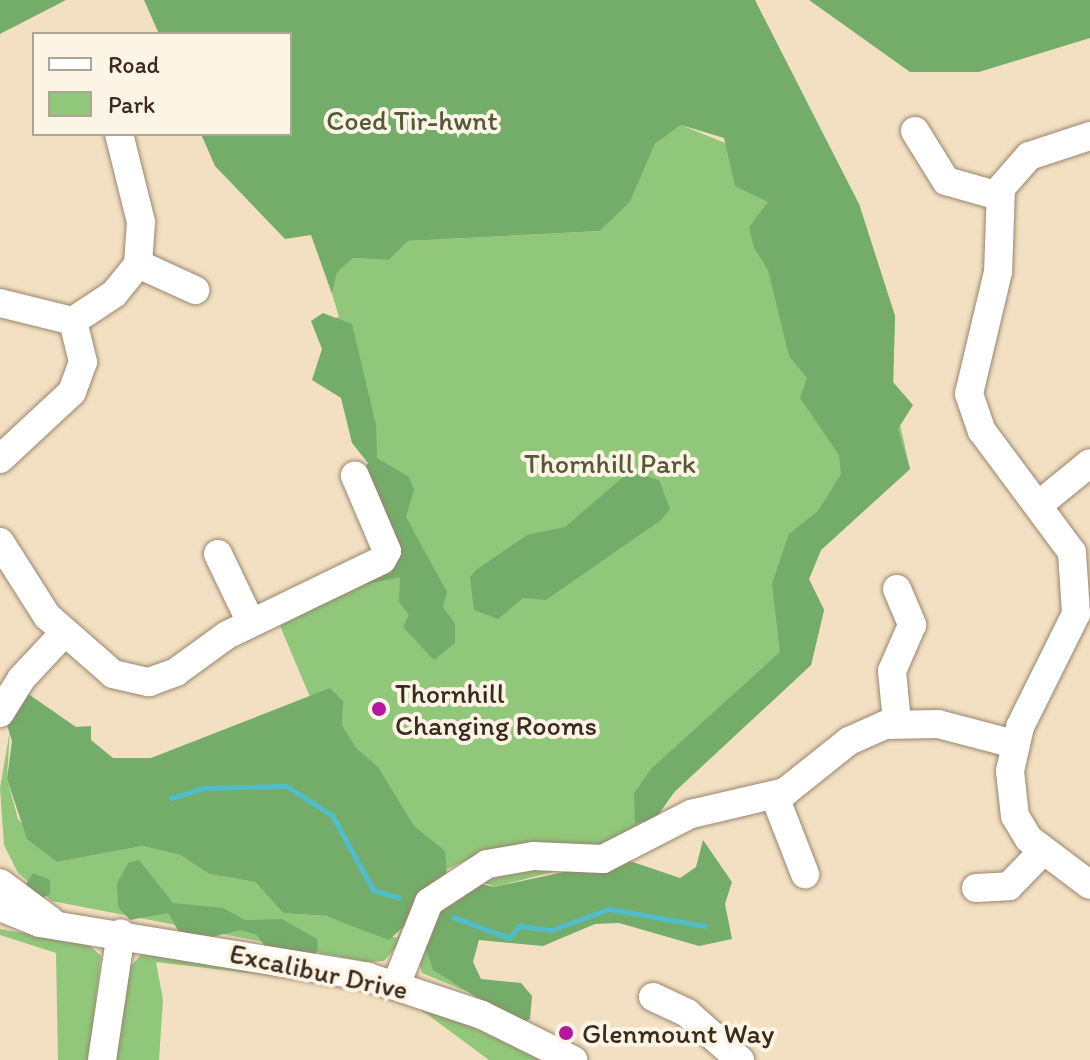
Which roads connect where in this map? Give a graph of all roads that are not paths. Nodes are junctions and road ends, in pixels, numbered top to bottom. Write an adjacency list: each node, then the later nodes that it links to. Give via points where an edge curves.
1 (915, 131): 4 (street, via 946,181)
2 (120, 136): 5 (street, via 141,222)
3 (1090, 136): 4 (street, via 1029,156)
4 (999, 196): 12 (street, via 1000,256 969,394 982,431)
5 (138, 264): 6 (street); 8 (street, via 114,294)
6 (195, 290)
7 (0, 303): 8 (street)
8 (73, 321): 9 (street, via 83,362 72,392)
9 (0, 459)
10 (1090, 463): 12 (street)
11 (355, 476): 16 (street, via 366,487 386,556)
12 (1041, 503): 17 (street, via 1072,552)
13 (0, 542): 18 (street, via 24,587)
14 (218, 554): 16 (street)
15 (897, 589): 20 (street, via 912,625 892,671)
16 (251, 623): 18 (street, via 149,682 113,674)
17 (1081, 628): 21 (street)
18 (65, 632): 19 (street)
19 (0, 713)
20 (897, 722): 21 (street, via 938,724); 22 (street, via 849,741)
21 (1014, 744): 23 (street, via 1012,804)
22 (775, 797): 24 (street); 31 (street, via 691,814 603,859 518,857 469,872 429,902)
23 (1041, 853): 26 (street); 27 (street, via 1009,886)
24 (805, 874)
25 (0, 883): 29 (street, Excalibur Drive)
26 (1090, 885)
27 (976, 888)
28 (0, 907): 29 (street, Excalibur Drive)
29 (52, 921): 30 (street, Excalibur Drive)
30 (121, 933): 31 (street, Excalibur Drive); 33 (street)
31 (396, 985): 34 (street, Excalibur Drive, via 482,1015)
32 (653, 997): 35 (street, via 687,1013)
33 (102, 1060)
34 (573, 1060)
35 (740, 1060)

